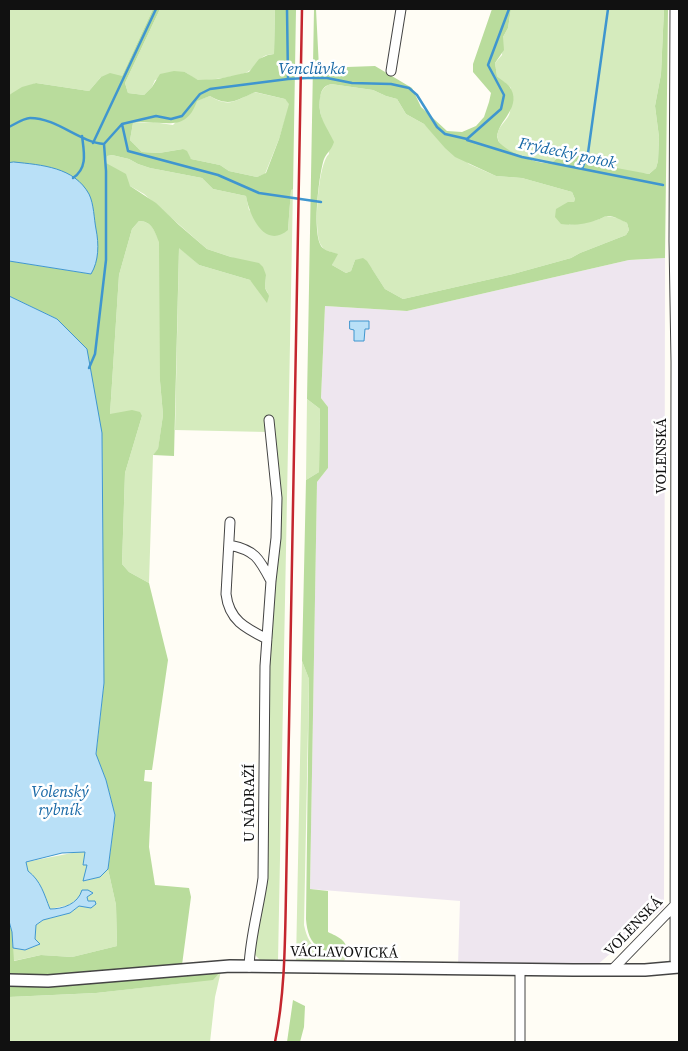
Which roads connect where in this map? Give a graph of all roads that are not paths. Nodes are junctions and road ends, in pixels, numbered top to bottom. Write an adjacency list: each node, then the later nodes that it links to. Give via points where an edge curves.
1 (401, 9): 3 (street)
2 (675, 9): 4 (street, VOLENSKÁ)
3 (391, 71)
4 (677, 242): 10 (street, VOLENSKÁ)
5 (269, 420): 8 (street, U NÁDRAŽÍ, via 277,498)
6 (230, 522): 7 (street)
7 (229, 545): 8 (street, via 249,550); 9 (street, via 228,606 233,616 248,629)
8 (271, 581): 9 (street, U NÁDRAŽÍ)
9 (267, 639): 11 (street, U NÁDRAŽÍ, via 263,878)
10 (676, 904): 12 (street, VOLENSKÁ, via 675,960); 14 (street, VOLENSKÁ)
11 (249, 967): 13 (street, VÁCLAVOVICKÁ); 15 (street, VÁCLAVOVICKÁ, via 48,981)
12 (679, 967): 14 (street, VÁCLAVOVICKÁ)
13 (520, 969): 14 (street, VÁCLAVOVICKÁ); 16 (street)
14 (612, 970)
15 (9, 980)
16 (520, 1042)

